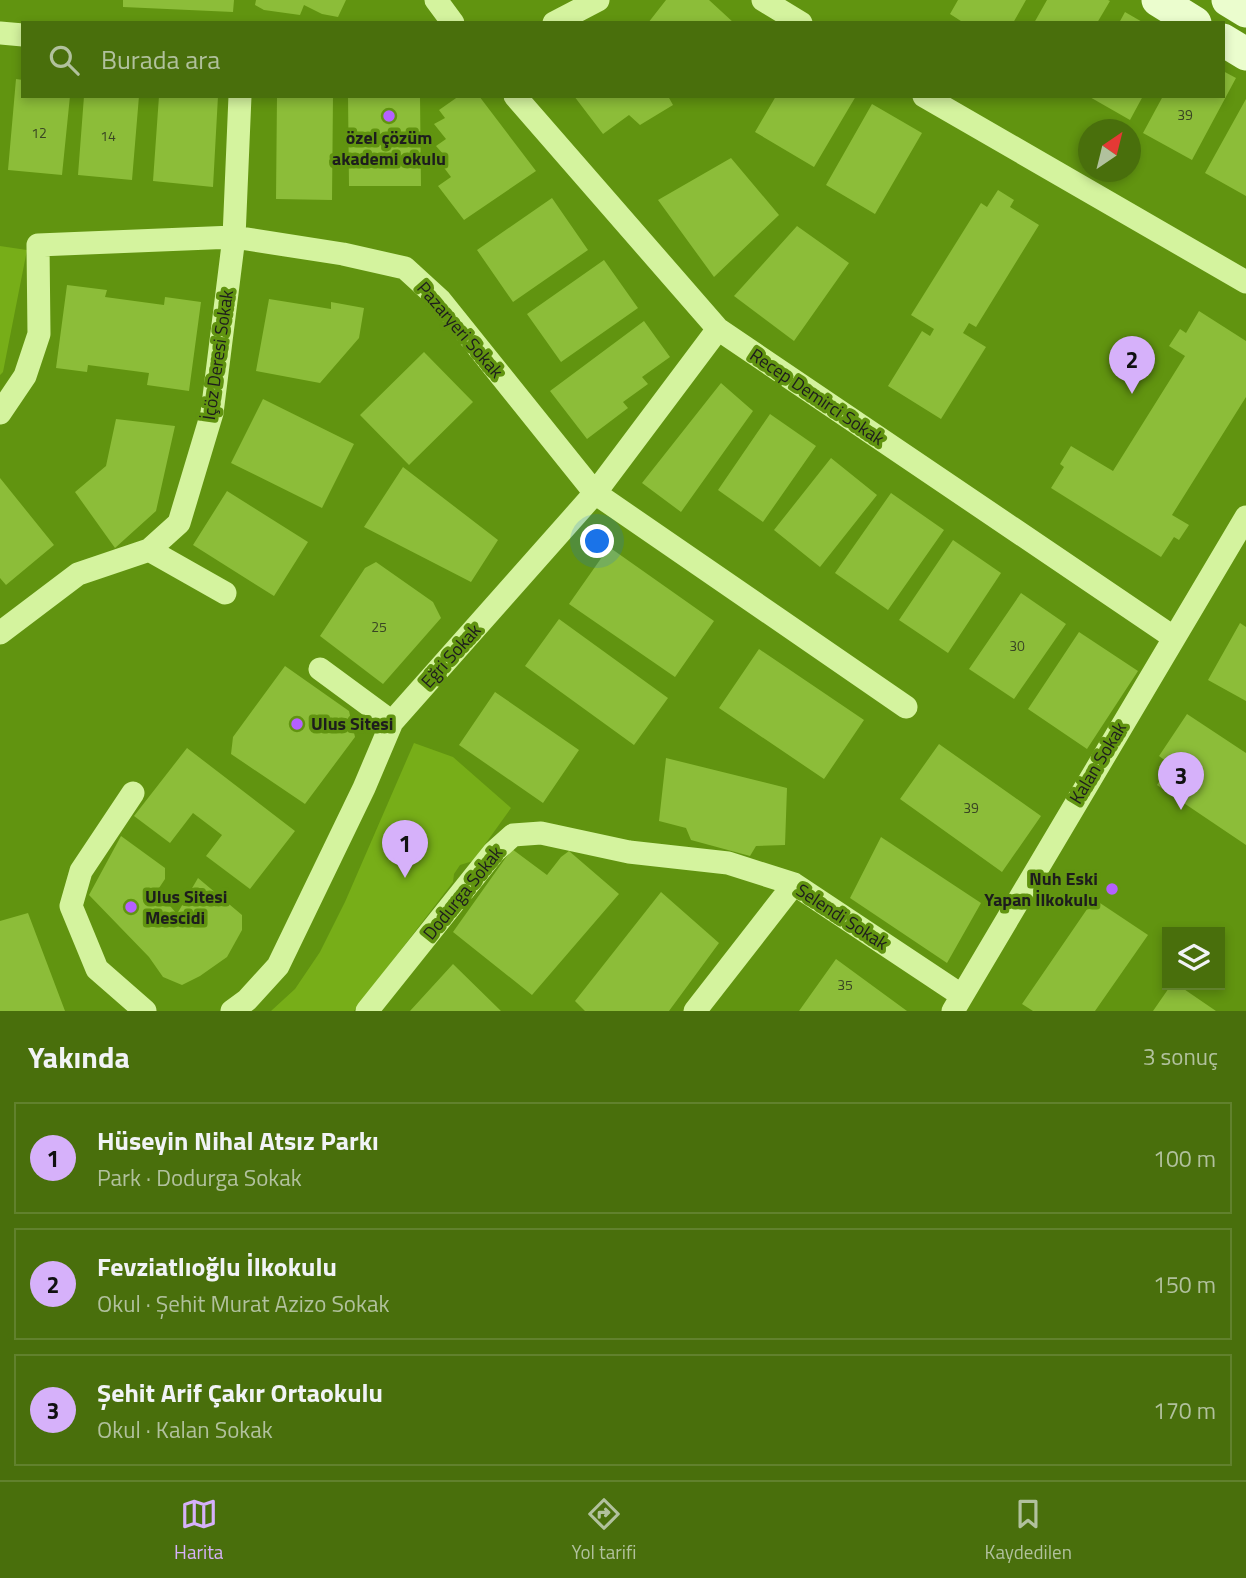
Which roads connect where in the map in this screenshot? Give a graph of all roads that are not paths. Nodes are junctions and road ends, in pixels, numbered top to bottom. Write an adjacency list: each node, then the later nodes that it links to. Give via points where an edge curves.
1 (436, 0): 7 (street)
2 (598, 0): 8 (street)
3 (763, 0): 9 (street)
4 (1158, 0): 10 (main road)
5 (1228, 0): 6 (main road)
6 (1246, 11)
7 (452, 21)
8 (558, 21)
9 (798, 21)
10 (1192, 21)
11 (0, 33): 12 (street)
12 (21, 35)
13 (1225, 41): 14 (main road)
14 (1246, 54)
15 (240, 98): 18 (street, İçöz Deresi Sokak)
16 (517, 98): 20 (street, Recep Demirci Sokak)
17 (927, 98): 19 (street)
18 (234, 237): 21 (street, Pazaryeri Sokak, via 38,245 39,334 26,376); 22 (street, Pazaryeri Sokak, via 405,268 440,300); 24 (street, İçöz Deresi Sokak, via 212,414 179,523)
19 (1246, 282)
20 (718, 329): 22 (street, Eğri Sokak); 27 (street, Recep Demirci Sokak)
21 (0, 413)
22 (595, 493): 29 (street, Pazaryeri Sokak); 30 (street, Eğri Sokak)
23 (1246, 517): 27 (street, Kalan Sokak)
24 (149, 550): 25 (street); 26 (street, İçöz Deresi Sokak, via 78,574)
25 (225, 593)
26 (0, 633)
27 (1173, 637): 34 (street, Kalan Sokak)
28 (320, 669): 30 (street)
29 (906, 707)
30 (393, 722): 36 (street, Eğri Sokak, via 278,965)
31 (133, 793): 35 (street, via 81,871 71,905 97,969)
32 (629, 852): 33 (street, Selendi Sokak, via 728,863); 37 (street, Dodurga Sokak, via 541,834 513,835 494,852)
33 (794, 884): 34 (street, Selendi Sokak); 38 (street)
34 (957, 1003)
35 (145, 1011)
36 (232, 1011)
37 (367, 1011)
38 (695, 1011)

